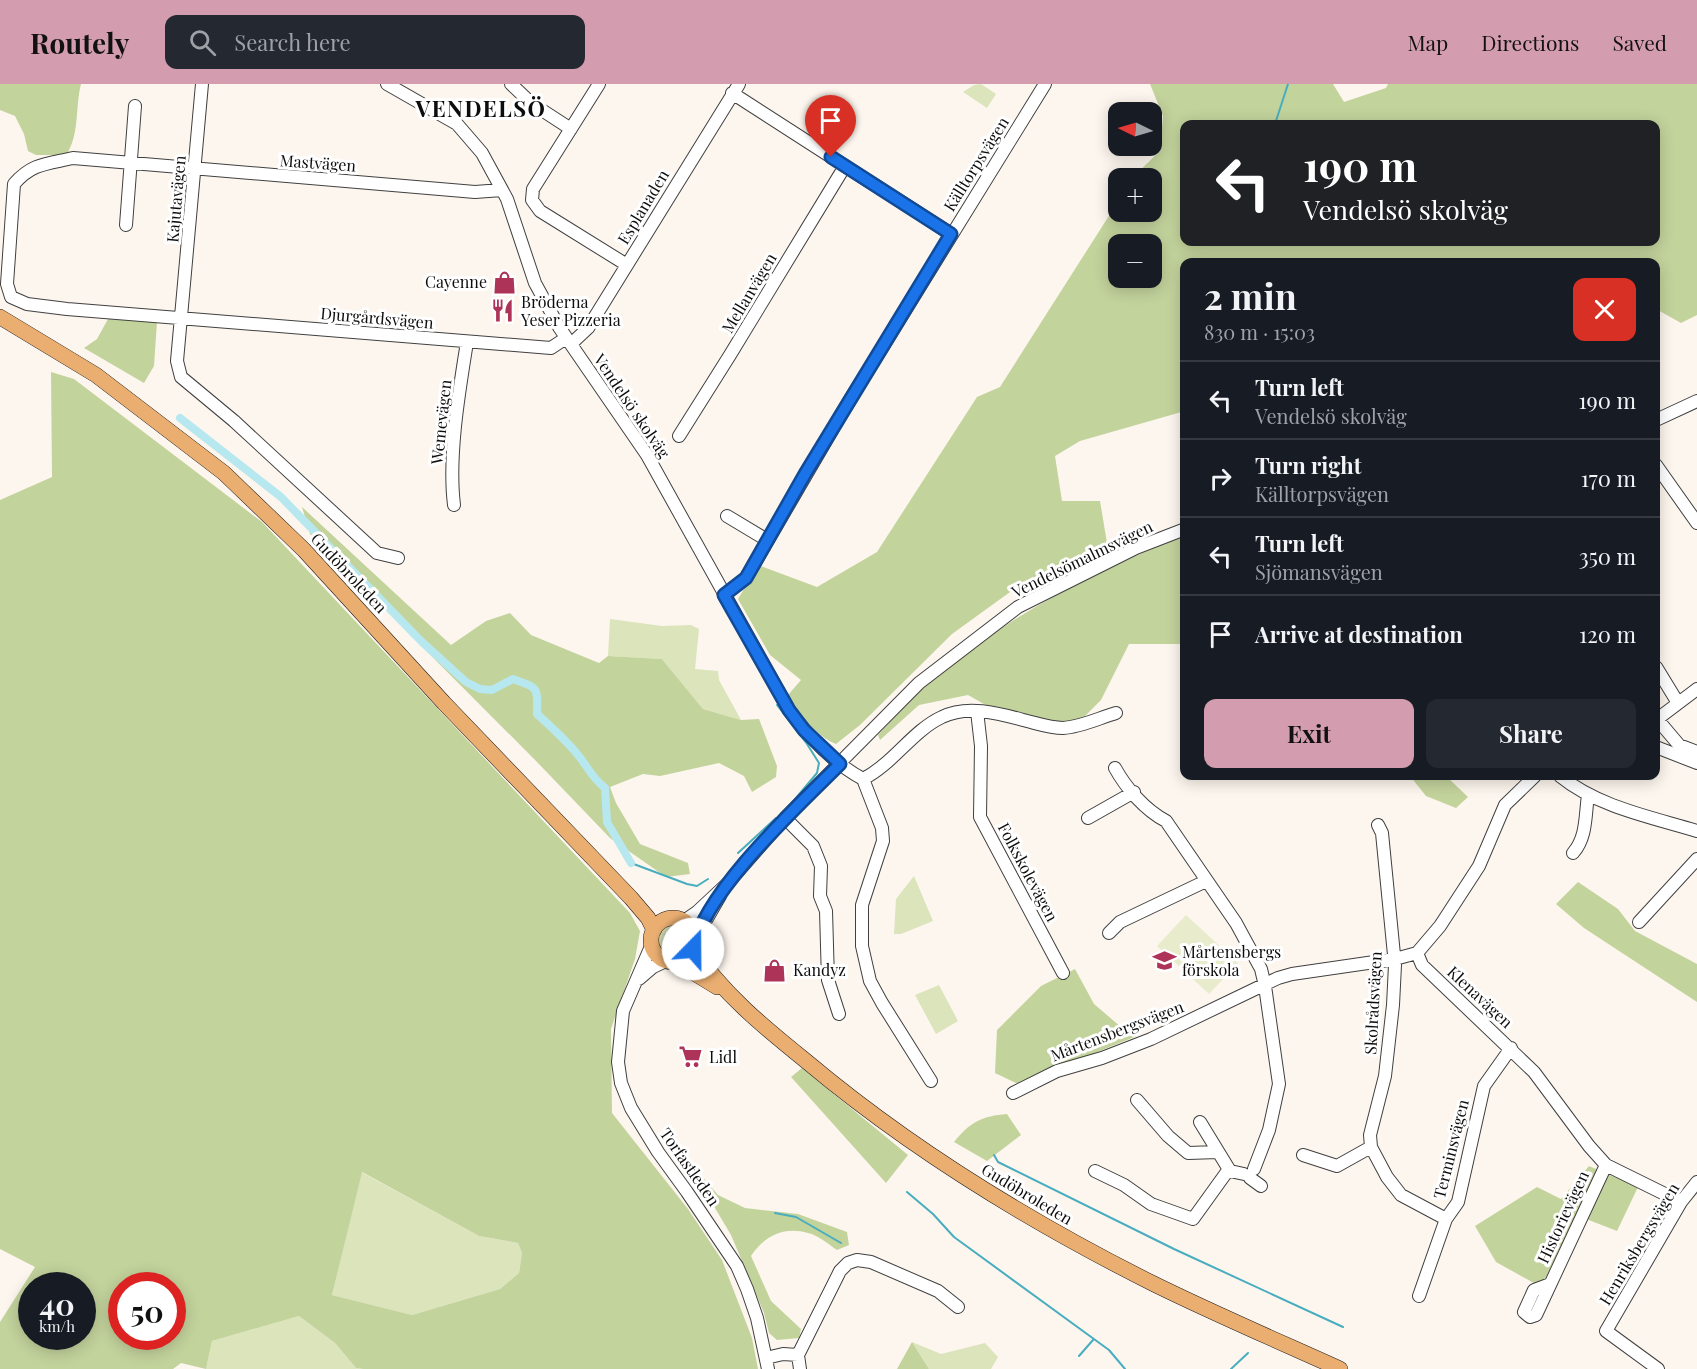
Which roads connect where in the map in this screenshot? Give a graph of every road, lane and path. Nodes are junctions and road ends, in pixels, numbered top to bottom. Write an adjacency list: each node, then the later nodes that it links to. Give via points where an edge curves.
1 (202, 84): 11 (street, Kajutavägen)
2 (387, 84): 12 (street, Vendelsö skolväg, via 458,124 482,153)
3 (510, 84): 8 (street)
4 (599, 84): 8 (street)
5 (1045, 84): 14 (street, Källtorpsvägen)
6 (736, 88): 10 (street); 15 (street, Esplanaden)
7 (135, 106): 9 (street)
8 (571, 129): 15 (street, via 533,189 532,200 540,211)
9 (131, 164): 11 (street, Mastvägen); 13 (street); 16 (street, Mastvägen, via 73,158 38,165 25,171 14,184 7,284 11,297)
10 (845, 166): 14 (street); 23 (street, Mellanvägen)
11 (195, 170): 12 (street, Mastvägen, via 475,192); 18 (street, Kajutavägen)
12 (502, 190): 19 (street, Vendelsö skolväg, via 534,283)
13 (126, 225)
14 (951, 234): 29 (street, Källtorpsvägen)
15 (627, 265): 19 (street, Esplanaden, via 588,328)
16 (27, 304): 18 (street, Djurgårdsvägen)
17 (0, 317): 59 (main road, Gudöbroleden, via 96,375 224,474 304,550)
18 (182, 317): 20 (street, Djurgårdsvägen); 30 (street, via 177,362 181,377 377,553)
19 (568, 341): 20 (street, Djurgårdsvägen, via 551,348); 31 (street, Vendelsö skolväg, via 647,455)
20 (467, 342): 25 (street, Wemevägen, via 455,445)
21 (1697, 401): 22 (street)
22 (1660, 418)
23 (679, 436)
24 (1660, 471): 27 (street)
25 (454, 505)
26 (727, 516): 29 (street)
27 (1697, 523)
28 (1180, 531): 42 (street, Vendelsömalmsvägen, via 1136,548 1018,607 919,683)
29 (767, 540): 31 (street, Källtorpsvägen, via 746,578)
30 (398, 558)
31 (724, 595): 42 (street, Vendelsö skolväg, via 789,710)
32 (1660, 674): 34 (street)
33 (1697, 689): 34 (street)
34 (1678, 703): 37 (street)
35 (977, 711): 36 (street, via 1064,728); 44 (street, via 942,717 877,772); 68 (street, Folkskolevägen, via 981,746 980,817)
36 (1116, 713)
37 (1660, 718)
38 (1660, 723): 40 (street, via 1679,745)
39 (1660, 749): 41 (street)
40 (1697, 752)
41 (1697, 763)
42 (840, 764): 44 (street, Vendelsö skolväg); 49 (street, Vendelsömalmsvägen)
43 (1115, 768): 47 (street, via 1125,786)
44 (863, 779): 53 (street)
45 (1531, 780): 65 (street, via 1505,805 1479,866 1440,926)
46 (1566, 780): 48 (street)
47 (1134, 792): 50 (street); 57 (street, via 1166,820)
48 (1588, 795): 54 (street); 55 (street, via 1581,844)
49 (786, 818): 58 (street, Vendelsömalmsvägen); 72 (street, via 813,846 821,866 820,896 831,913 828,980)
50 (1088, 818)
51 (894, 823): 53 (street)
52 (1378, 825): 66 (street, Skolrådsvägen)
53 (882, 828): 74 (street, via 883,841 862,905 862,946 870,981)
54 (1697, 831)
55 (1573, 853)
56 (1697, 859): 61 (street)
57 (1206, 881): 62 (street, via 1120,922); 70 (street, via 1236,923 1261,969)
58 (728, 883): 60 (street, Vendelsömalmsvägen, via 697,912); 64 (street, Vendelsömalmsvägen)
59 (631, 898): 60 (main road, Gudöbroleden); 63 (main road, Gudöbroleden, via 648,918)
60 (677, 920): 63 (main road, via 657,924); 64 (main road, via 693,931)
61 (1639, 922)
62 (1109, 933)
63 (653, 937): 67 (main road, via 654,951); 69 (street, Torfastleden)
64 (694, 944): 67 (main road, via 684,960); 71 (main road, Gudöbroleden, via 704,965)
65 (1417, 953): 66 (street, Mårtensbergsvägen); 73 (street, Klenavägen, via 1422,965)
66 (1395, 959): 70 (street, Mårtensbergsvägen, via 1292,974); 78 (street, Skolrådsvägen, via 1385,1076 1370,1135)
67 (671, 961): 69 (street, Torfastleden, via 653,967); 71 (main road, Gudöbroleden)
68 (1063, 973)
69 (638, 980): 93 (street, Torfastleden, via 623,1011 618,1062 621,1083 631,1108 658,1152 737,1266)
70 (1265, 986): 75 (street, Mårtensbergsvägen, via 1151,1039 1057,1071); 84 (street, via 1279,1084 1269,1130)
71 (730, 995): 95 (main road, Gudöbroleden, via 826,1079 880,1120 1052,1231 1145,1280)
72 (839, 1014)
73 (1511, 1048): 81 (street, Klenavägen); 88 (street, Terminsvägen, via 1484,1086 1458,1202)
74 (931, 1081)
75 (1013, 1093)
76 (1137, 1100): 79 (street, via 1188,1153)
77 (1200, 1122): 79 (street)
78 (1371, 1147): 80 (street, via 1337,1166); 88 (street, via 1401,1195)
79 (1218, 1152): 82 (street)
80 (1303, 1155)
81 (1606, 1165): 87 (street, Klenavägen); 89 (street, Historievägen)
82 (1229, 1169): 83 (street, via 1193,1219 1151,1204); 84 (street)
83 (1095, 1171)
84 (1250, 1174): 86 (street)
85 (1697, 1182): 87 (street, Henriksbergsvägen)
86 (1261, 1186)
87 (1682, 1202): 96 (street, Henriksbergsvägen, via 1606,1331)
88 (1446, 1219): 90 (street, Terminsvägen)
89 (1550, 1284)
90 (1419, 1296)
91 (958, 1307): 92 (street, via 938,1291 871,1262 857,1260 840,1271)
92 (798, 1355): 93 (street, via 783,1354); 94 (street)
93 (767, 1364)
94 (800, 1369)
95 (1340, 1369)
96 (1658, 1369)

